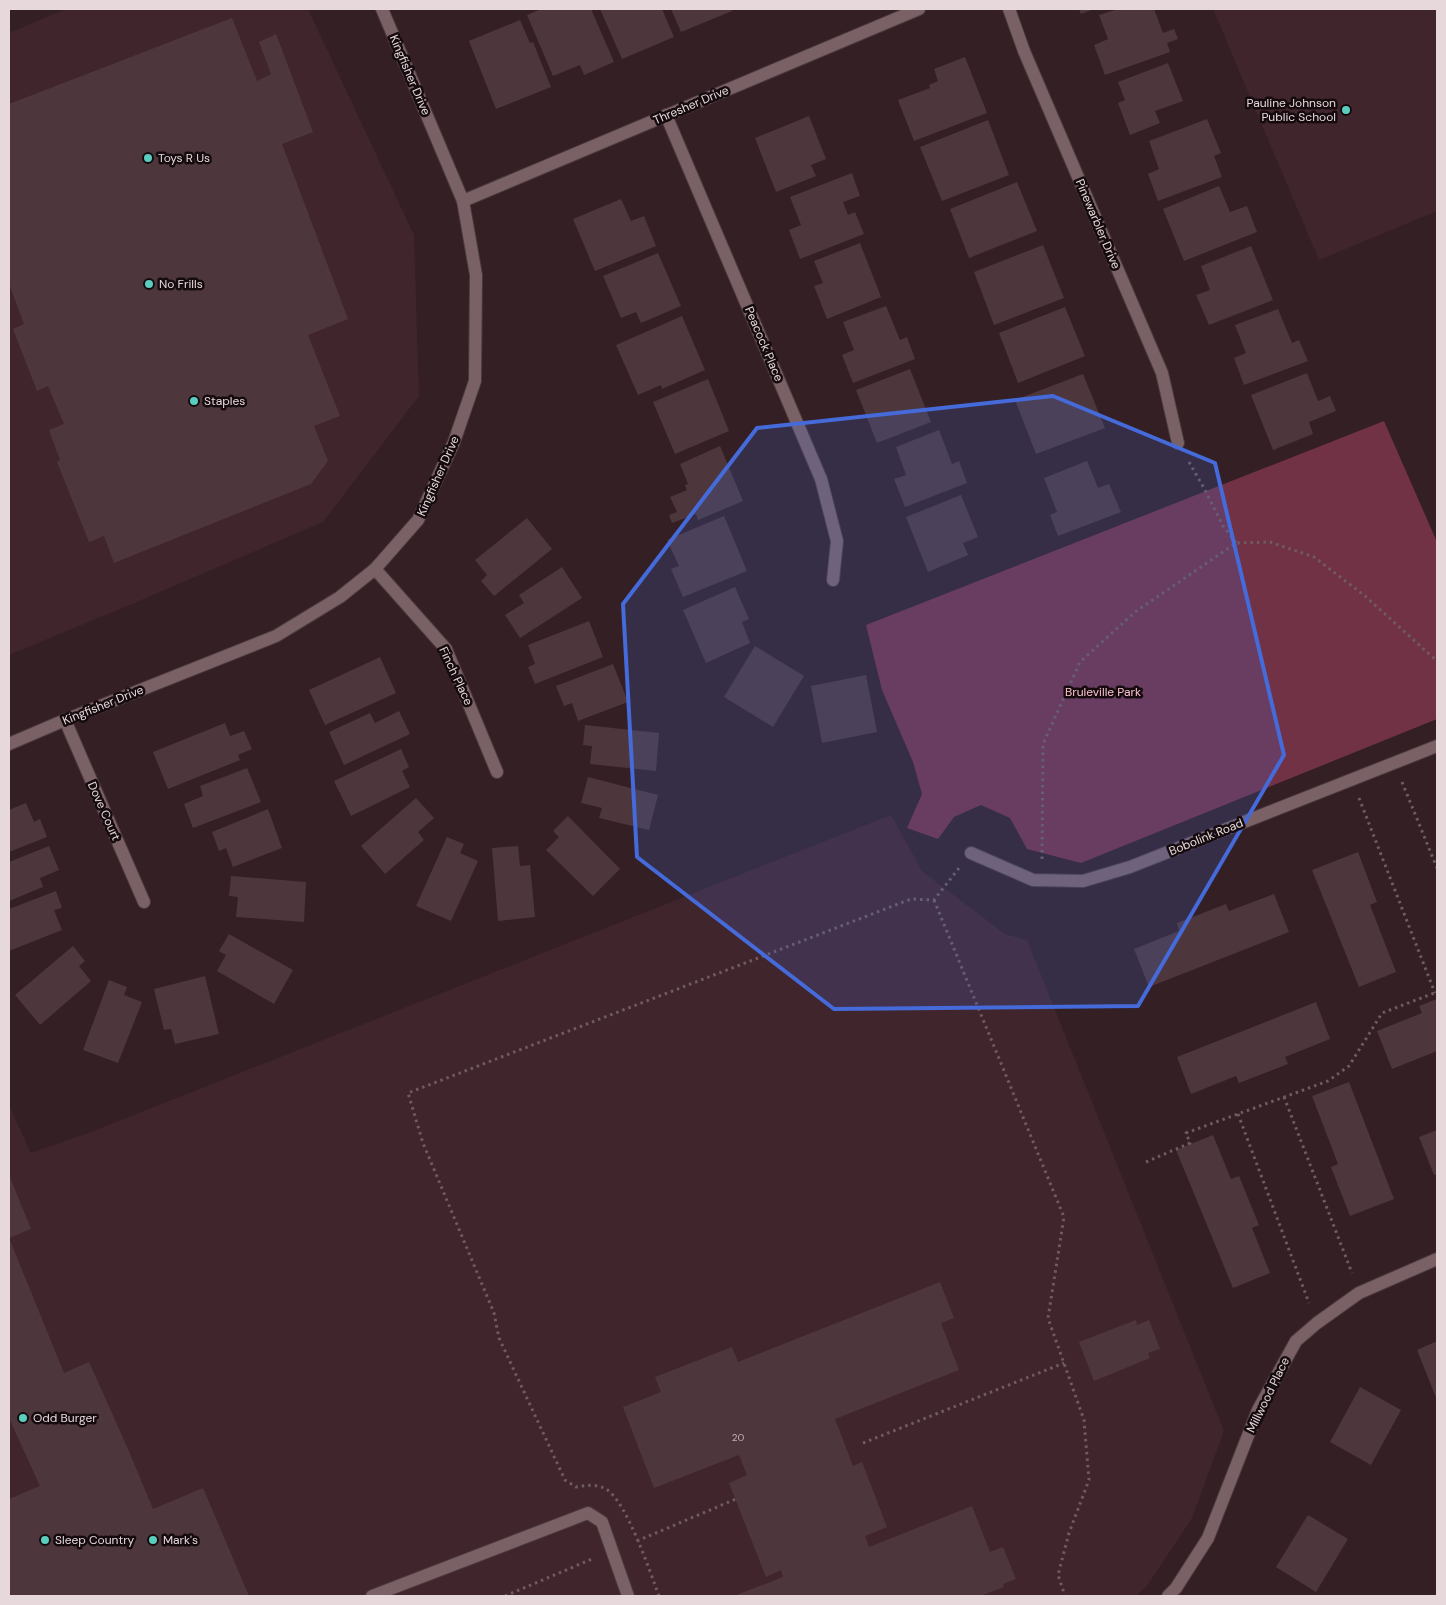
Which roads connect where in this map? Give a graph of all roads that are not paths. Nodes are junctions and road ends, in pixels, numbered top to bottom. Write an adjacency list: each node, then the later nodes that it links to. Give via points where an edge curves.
1 (382, 9): 5 (street, Kingfisher Drive)
2 (919, 9): 4 (street, Thresher Drive)
3 (1009, 9): 6 (street, Pinewarbler Drive, via 1162,373)
4 (666, 115): 5 (street, Thresher Drive); 8 (street, Peacock Place, via 821,479 837,541)
5 (462, 201): 7 (street, Kingfisher Drive, via 476,275 475,381 454,442 418,520)
6 (1178, 443)
7 (375, 569): 9 (street, Kingfisher Drive, via 340,597 276,636); 12 (street, Finch Place, via 446,649)
8 (833, 580)
9 (65, 720): 10 (street, Kingfisher Drive); 14 (street, Dove Court)
10 (9, 744)
11 (1437, 746): 13 (street, Bobolink Road, via 1130,867 1083,882 1033,880)
12 (498, 772)
13 (971, 853)
14 (144, 902)
15 (1437, 1258): 18 (street, Millwood Place, via 1359,1292 1296,1341 1258,1410 1208,1538)
16 (372, 1596): 17 (street, via 588,1513 602,1522)
17 (628, 1596)
18 (1168, 1596)

